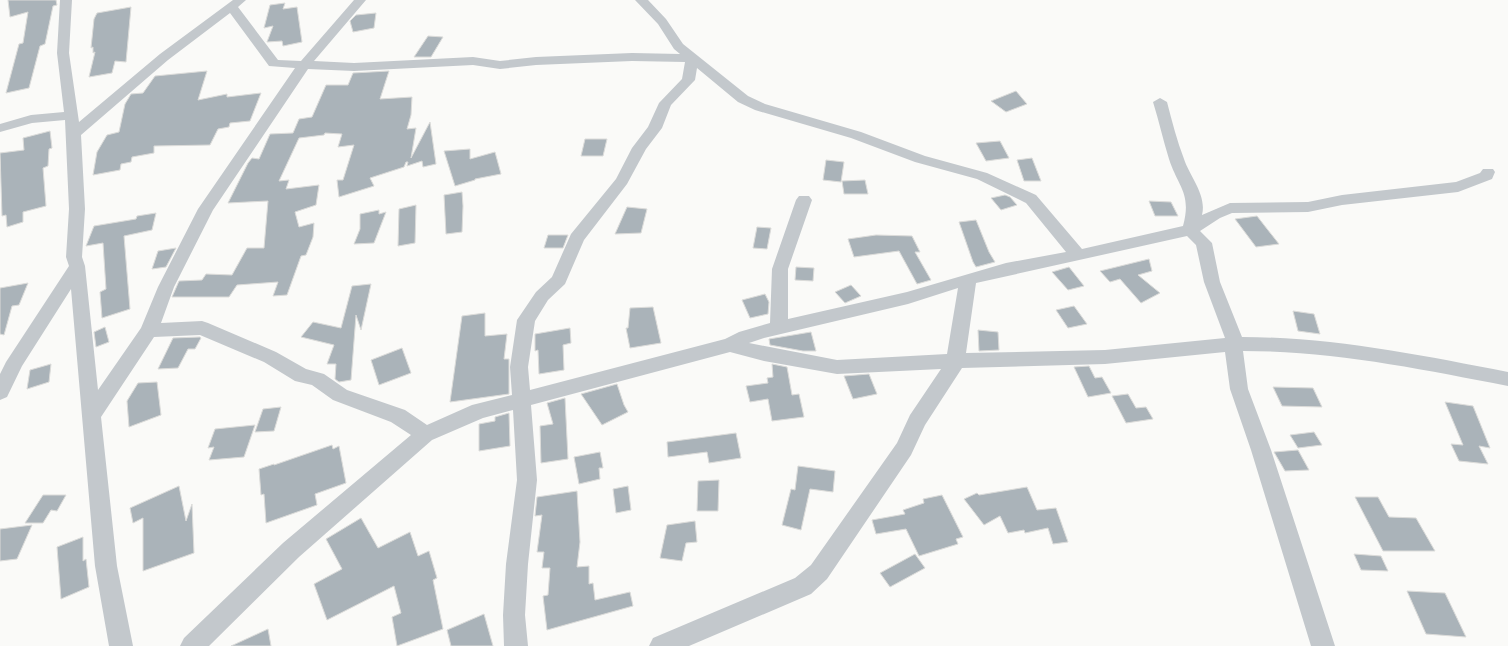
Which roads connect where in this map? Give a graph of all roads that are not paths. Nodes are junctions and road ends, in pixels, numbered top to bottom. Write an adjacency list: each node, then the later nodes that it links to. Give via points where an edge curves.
1 (66, 0): 8 (street, via 63,53)
2 (360, 0): 6 (street)
3 (641, 0): 5 (street, via 671,32 678,46)
4 (236, 4): 6 (street, via 274,63); 10 (street, via 164,57)
5 (692, 58): 6 (street, via 632,57 500,65 473,61 398,66); 14 (street, via 743,99 760,107 856,135 920,160 982,176 1024,195 1031,199); 24 (street, via 688,80 661,110 655,128 639,148 622,181 577,238 559,280 542,296 526,320 519,367)
6 (304, 65): 18 (street, via 206,209 166,287)
7 (1160, 102): 13 (street, via 1177,160 1190,188 1195,211)
8 (71, 115): 9 (street, via 31,119); 10 (street)
9 (0, 128)
10 (74, 134): 15 (street, via 77,209 74,257)
11 (1488, 172): 13 (street, via 1487,176 1458,187 1437,190 1308,207 1230,208)
12 (804, 200): 17 (street, via 780,269)
13 (1190, 230): 14 (street); 19 (street, via 1204,243 1212,282)
14 (1078, 256): 16 (street)
15 (77, 266): 23 (street, via 15,362); 25 (street)
16 (968, 279): 17 (street, via 908,298); 21 (street)
17 (779, 327): 20 (street)
18 (149, 330): 25 (street); 26 (street, via 202,328 210,331 270,357 302,376 317,379 340,395 398,416)
19 (1236, 344): 21 (street, via 1105,357); 22 (street, via 1281,344 1388,356); 31 (street, via 1233,354 1239,389)
20 (730, 345): 21 (street, via 838,367); 24 (street)
21 (955, 362): 30 (street, via 917,421 904,449 818,572 803,586)
22 (1508, 378)
23 (0, 392)
24 (523, 398): 26 (street, via 479,411); 29 (street, via 528,480 517,564)
25 (92, 415): 27 (street, via 106,566)
26 (425, 434): 28 (street, via 291,550)
27 (121, 646)
28 (192, 646)
29 (516, 646)
30 (661, 646)
31 (1323, 646)

